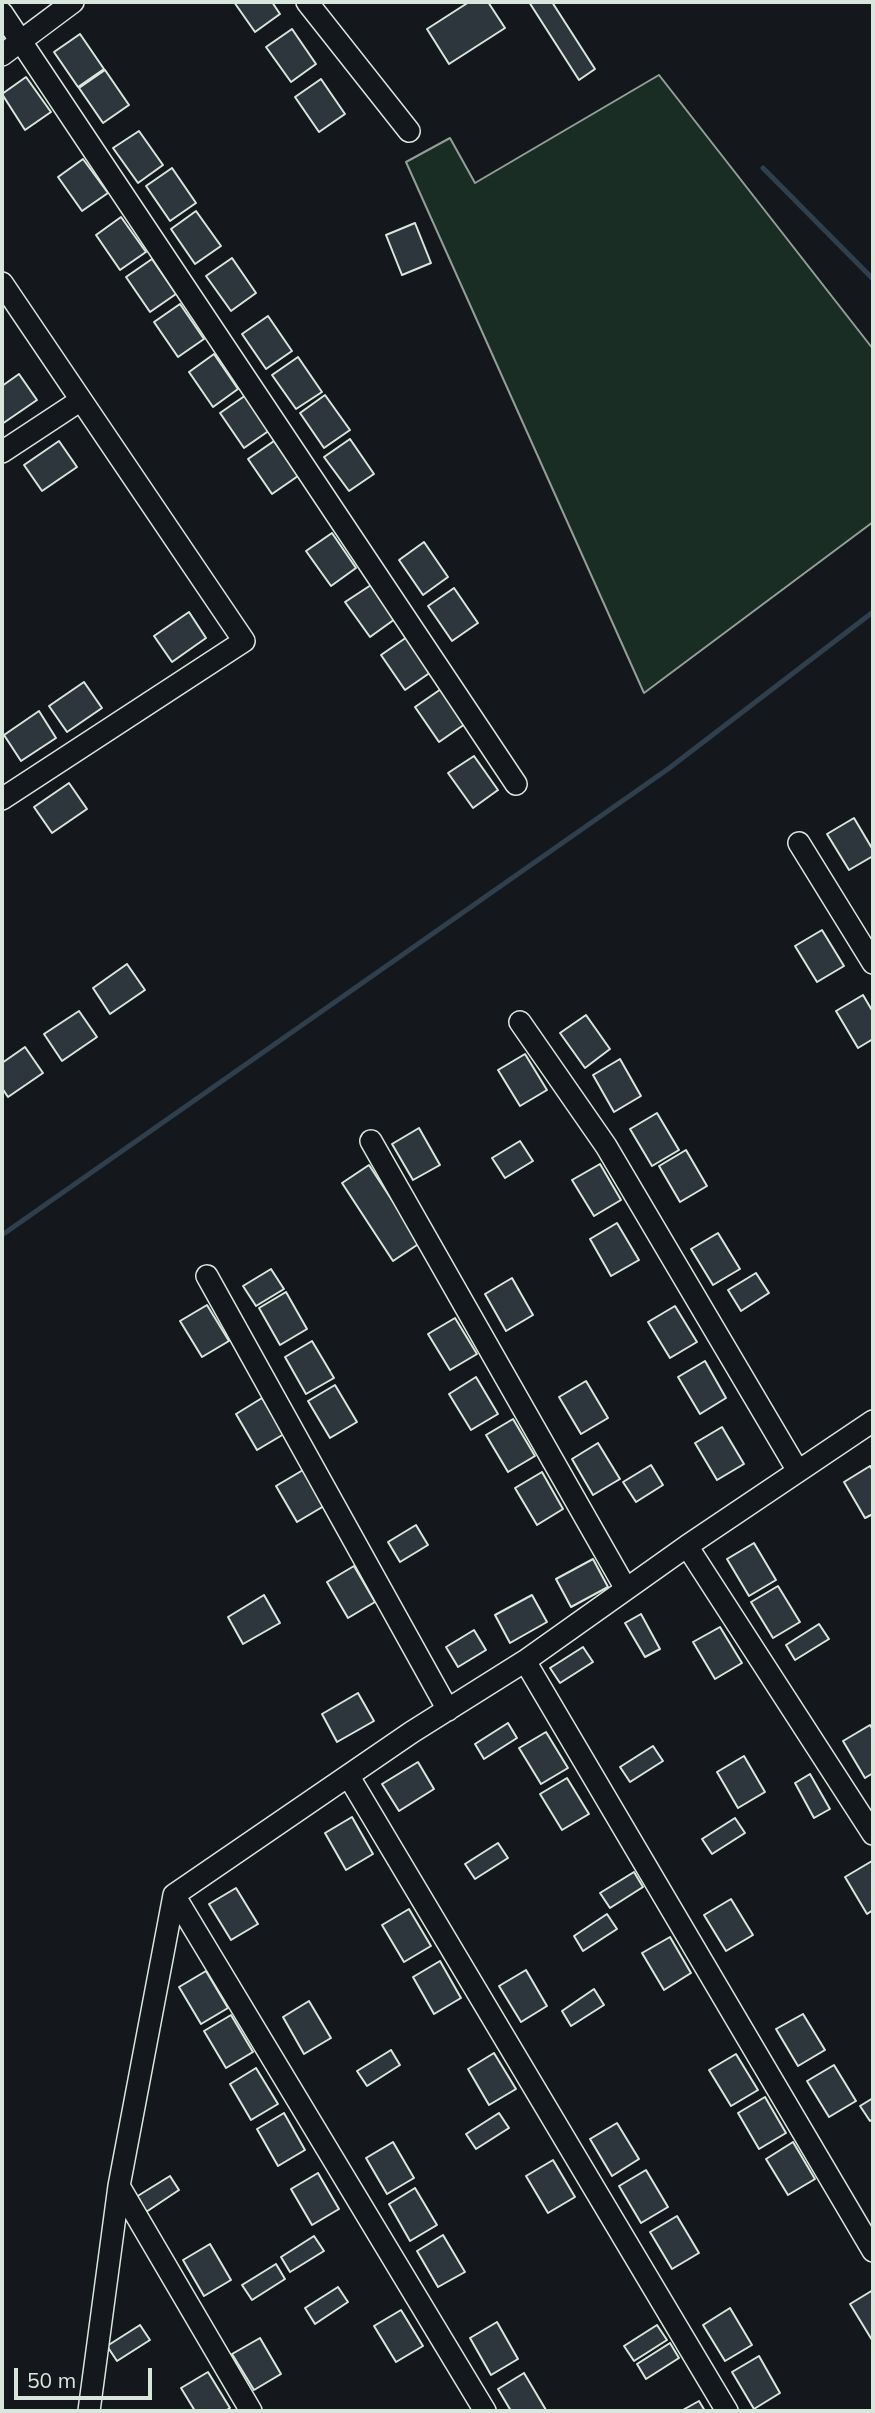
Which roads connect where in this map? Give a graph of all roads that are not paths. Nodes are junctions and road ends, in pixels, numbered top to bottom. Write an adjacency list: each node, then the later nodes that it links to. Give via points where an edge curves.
1 (73, 2): 4 (street)
2 (307, 2): 6 (street)
3 (2, 13): 4 (street)
4 (21, 40): 5 (street); 10 (street)
5 (2, 55)
6 (409, 131)
7 (2, 283): 8 (street)
8 (81, 400): 9 (street); 11 (street, via 244,641)
9 (2, 452)
10 (516, 784)
11 (2, 799)
12 (799, 843): 13 (street)
13 (873, 963)
14 (520, 1023): 18 (street, via 606,1146)
15 (371, 1141): 20 (street)
16 (207, 1276): 22 (street)
17 (872, 1424): 18 (street)
18 (799, 1471): 19 (street)
19 (687, 1546): 20 (street); 24 (street)
20 (626, 1589): 21 (street)
21 (525, 1661): 22 (street); 27 (street)
22 (448, 1710): 23 (street)
23 (349, 1777): 25 (street); 31 (street)
24 (873, 1834)
25 (174, 1895): 26 (street); 30 (street)
26 (119, 2186): 28 (street); 29 (street)
27 (873, 2251)
28 (89, 2411)
29 (251, 2411)
30 (485, 2411)
31 (727, 2411)

